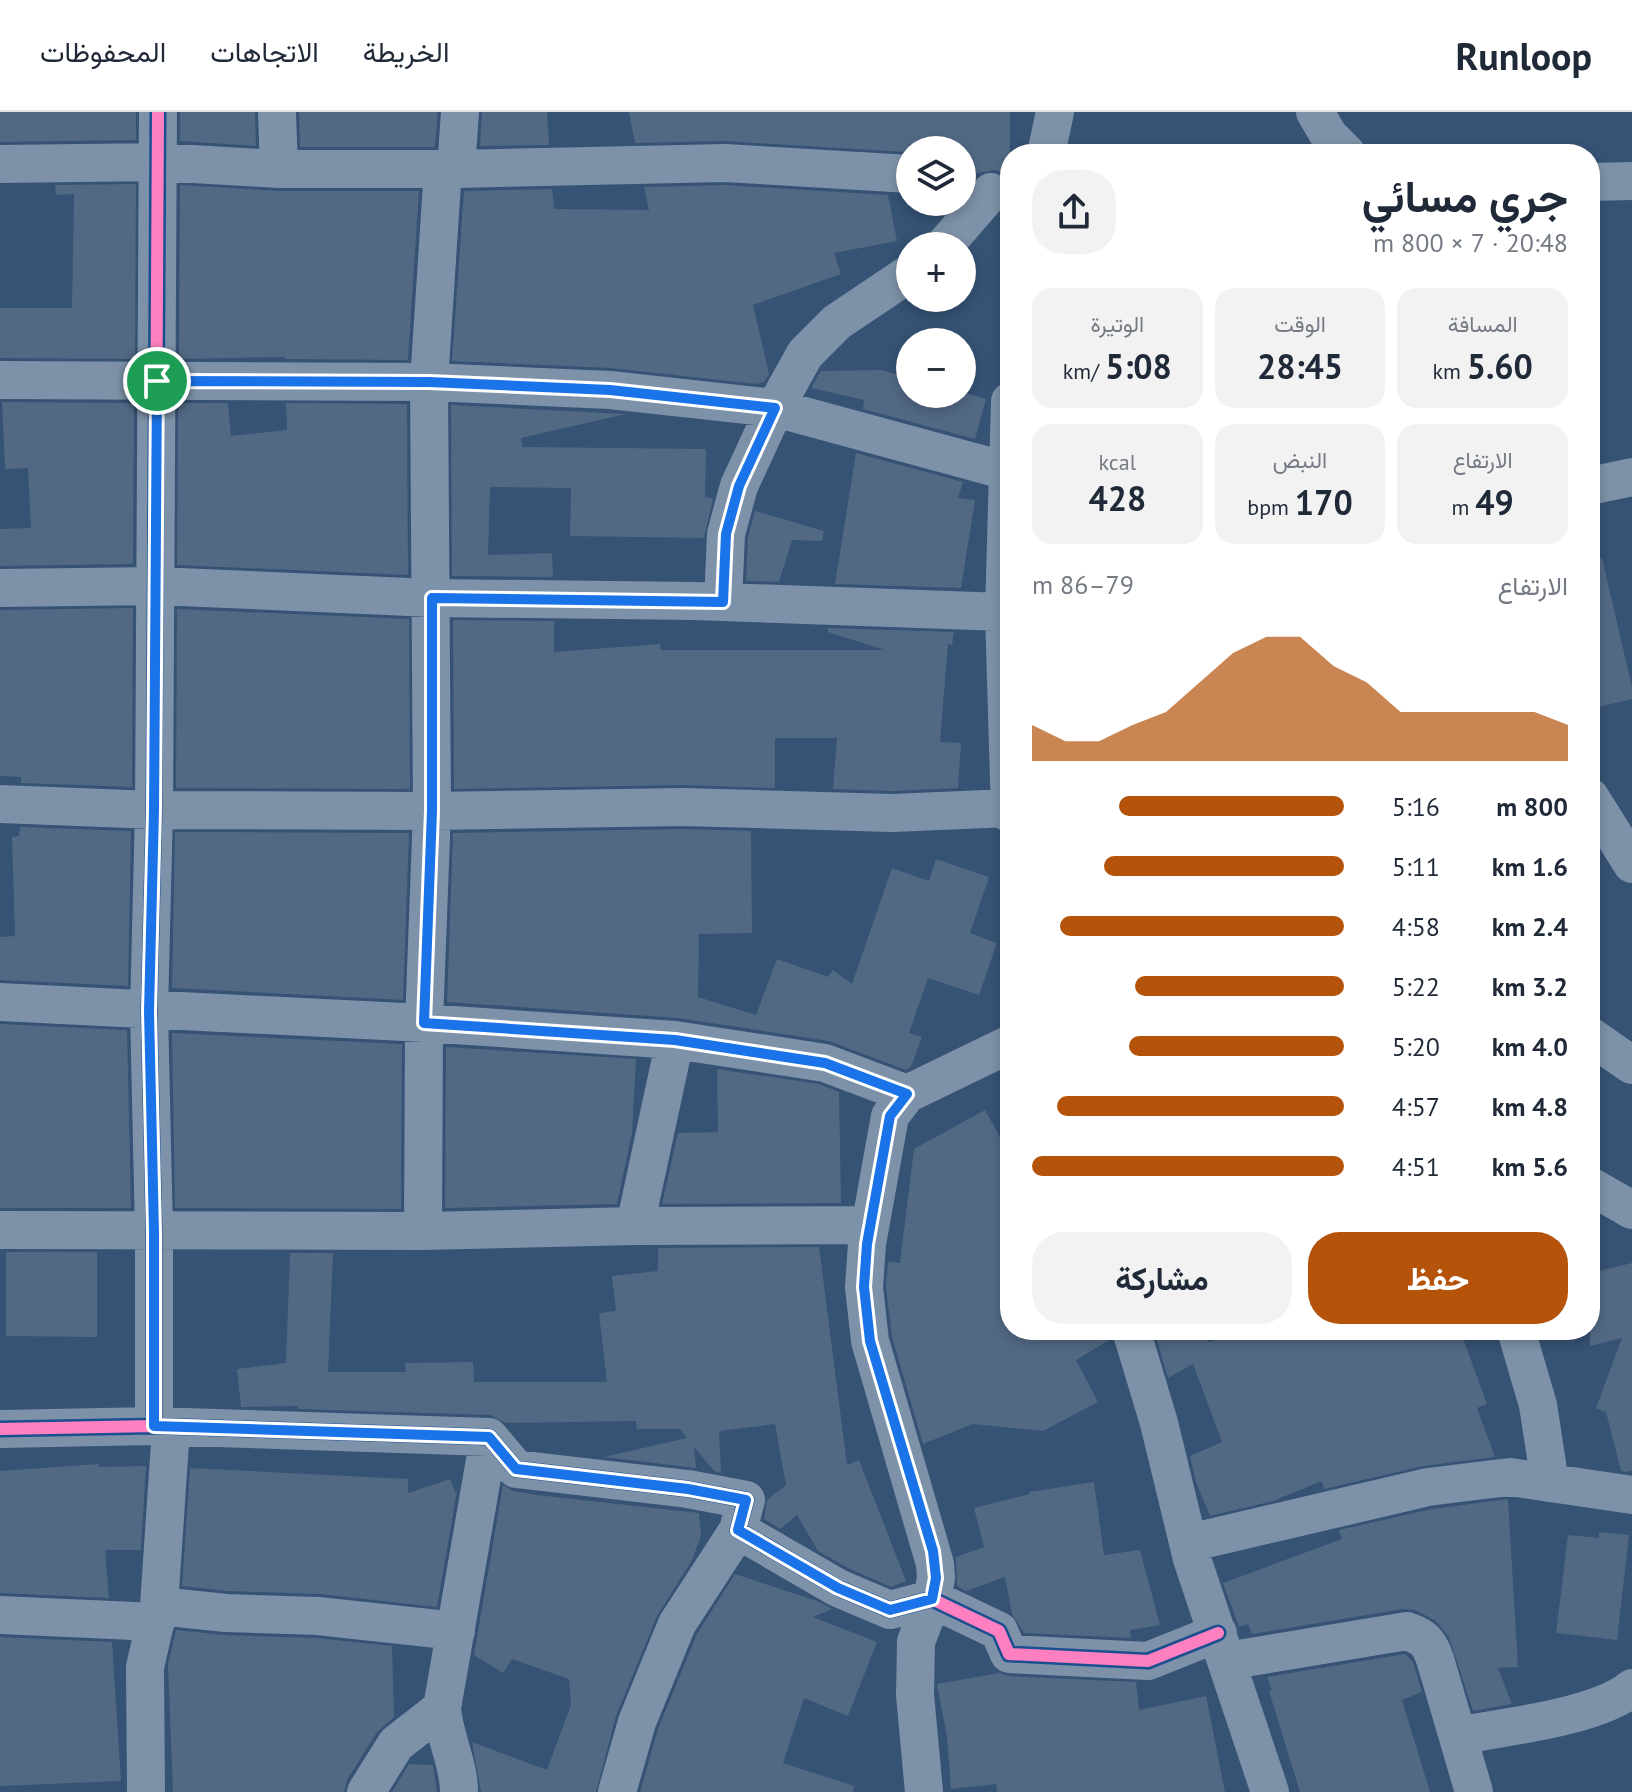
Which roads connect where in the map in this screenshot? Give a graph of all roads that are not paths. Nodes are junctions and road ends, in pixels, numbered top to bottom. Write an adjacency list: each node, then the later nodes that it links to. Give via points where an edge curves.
1 (158, 112): 8 (street)
2 (277, 112): 11 (street)
3 (460, 112): 10 (street)
4 (1055, 112): 6 (street)
5 (1315, 112): 7 (street)
6 (1048, 144)
7 (1337, 144)
8 (159, 162): 9 (street); 11 (street); 19 (street)
9 (0, 164)
10 (450, 168): 11 (street); 12 (street, via 725,163); 20 (street)
11 (279, 169)
12 (896, 173)
13 (1632, 181): 14 (street)
14 (1600, 182)
15 (988, 191): 16 (street)
16 (955, 232)
17 (896, 282): 21 (street, via 837,322 805,354)
18 (0, 380): 19 (street)
19 (157, 381): 20 (street); 25 (street)
20 (429, 382): 21 (street, via 610,390); 27 (street)
21 (775, 408): 24 (street); 28 (street, via 739,486 726,534)
22 (1632, 477): 23 (street)
23 (1600, 484)
24 (1000, 487)
25 (156, 586): 26 (street); 27 (street); 32 (street)
26 (0, 588)
27 (432, 598): 28 (street); 33 (street)
28 (723, 602): 29 (street)
29 (1000, 612)
30 (0, 804): 32 (street)
31 (1000, 808): 33 (street, via 892,813 683,807)
32 (154, 810): 33 (street); 37 (street)
33 (432, 811): 38 (street)
34 (1600, 813): 35 (street)
35 (1632, 864)
36 (0, 1002): 37 (street)
37 (149, 1011): 38 (street); 50 (street)
38 (424, 1023): 39 (street); 49 (street)
39 (675, 1040): 43 (street, via 825,1063); 47 (street)
40 (1600, 1043): 42 (street)
41 (1000, 1049): 43 (street)
42 (1632, 1065)
43 (907, 1094): 46 (street, via 890,1116)
44 (1600, 1192): 45 (street)
45 (1632, 1210)
46 (870, 1225): 47 (street); 60 (street, via 864,1287 870,1341 933,1551)
47 (635, 1226): 49 (street)
48 (0, 1230): 50 (street)
49 (423, 1231): 50 (street)
50 (154, 1232): 53 (street)
51 (1134, 1340): 59 (street)
52 (1519, 1340): 56 (street, via 1538,1405)
53 (162, 1427): 54 (street); 55 (street); 61 (street)
54 (0, 1429)
55 (489, 1437): 58 (street, via 516,1469 746,1500); 63 (street)
56 (1550, 1483): 57 (street); 59 (street, via 1510,1477 1428,1487)
57 (1632, 1495)
58 (738, 1530): 60 (street, via 838,1588 890,1610); 71 (street, via 677,1624 637,1722)
59 (1189, 1543): 64 (street)
60 (932, 1599): 64 (street, via 999,1631 1009,1654 1148,1661); 72 (street, via 916,1642)
61 (158, 1614): 62 (street); 63 (street, via 318,1616); 68 (street, via 145,1667)
62 (0, 1615)
63 (456, 1631): 66 (street)
64 (1222, 1647): 67 (street, via 1407,1631 1429,1642); 73 (street)
65 (1632, 1688): 67 (street, via 1621,1698 1575,1712)
66 (442, 1708): 69 (street, via 396,1744); 70 (street)
67 (1458, 1736): 74 (street)
68 (146, 1792)
69 (366, 1792)
70 (459, 1792)
71 (617, 1792)
72 (924, 1792)
73 (1270, 1792)
74 (1474, 1792)

